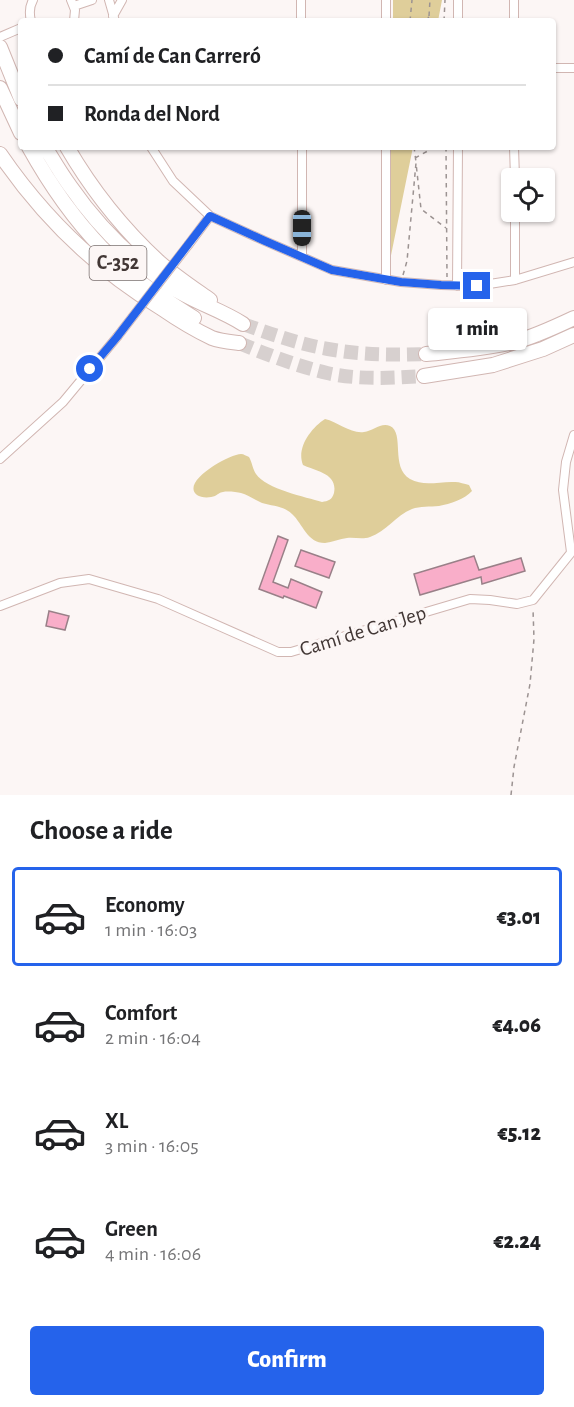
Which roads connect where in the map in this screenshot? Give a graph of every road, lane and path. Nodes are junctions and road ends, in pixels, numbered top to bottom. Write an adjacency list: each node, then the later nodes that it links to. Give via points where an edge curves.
1 (33, 0): 14 (street)
2 (92, 0): 12 (street)
3 (109, 0): 16 (street)
4 (122, 0): 16 (street)
5 (301, 0): 17 (street)
6 (386, 0): 18 (street)
7 (412, 0): 19 (path)
8 (430, 0): 13 (path)
9 (445, 0): 20 (path)
10 (458, 0): 21 (street)
11 (514, 0): 22 (street)
12 (73, 3): 15 (street)
13 (429, 16)
14 (30, 18)
15 (74, 18)
16 (114, 18)
17 (301, 18)
18 (386, 18)
19 (410, 18)
20 (444, 18)
21 (458, 18)
22 (514, 18)
23 (18, 29): 24 (street)
24 (0, 37)
25 (0, 47): 29 (highway)
26 (556, 68): 27 (street)
27 (574, 69)
28 (0, 88): 30 (highway)
29 (18, 92)
30 (18, 127)
31 (31, 150): 42 (highway, C-352, via 59,196 103,250 160,297 239,343 214,339 118,280 47,215)
32 (47, 150): 33 (highway, C-352, via 89,211 136,260 179,292 240,322 159,262 130,234)
33 (69, 150)
34 (153, 150): 46 (street, via 173,181)
35 (302, 150): 49 (street)
36 (386, 150): 53 (street)
37 (414, 150): 43 (path)
38 (430, 150): 43 (path)
39 (446, 150): 48 (path)
40 (458, 150): 55 (street)
41 (514, 150): 45 (street)
42 (0, 154)
43 (415, 158): 44 (path)
44 (416, 163): 48 (path, via 421,209); 51 (path, via 407,261)
45 (515, 168)
46 (210, 216): 49 (street); 61 (street, bridge, via 63,402)
47 (515, 222): 54 (street)
48 (446, 228): 52 (path)
49 (302, 257): 53 (street, via 332,270)
50 (574, 262): 54 (street)
51 (402, 277)
52 (447, 279)
53 (386, 280): 55 (street)
54 (515, 280): 55 (street)
55 (458, 286)
56 (574, 318): 58 (highway, via 515,341)
57 (574, 335): 59 (highway, via 492,365)
58 (426, 354)
59 (424, 376)
60 (574, 435): 62 (street, via 563,490)
61 (0, 459)
62 (573, 551): 63 (street)
63 (533, 600): 64 (street, Camí de Can Jep, via 517,604 470,599 291,652 278,652 158,599 88,579 60,583); 65 (path, via 530,684)
64 (0, 606)
65 (511, 795)

